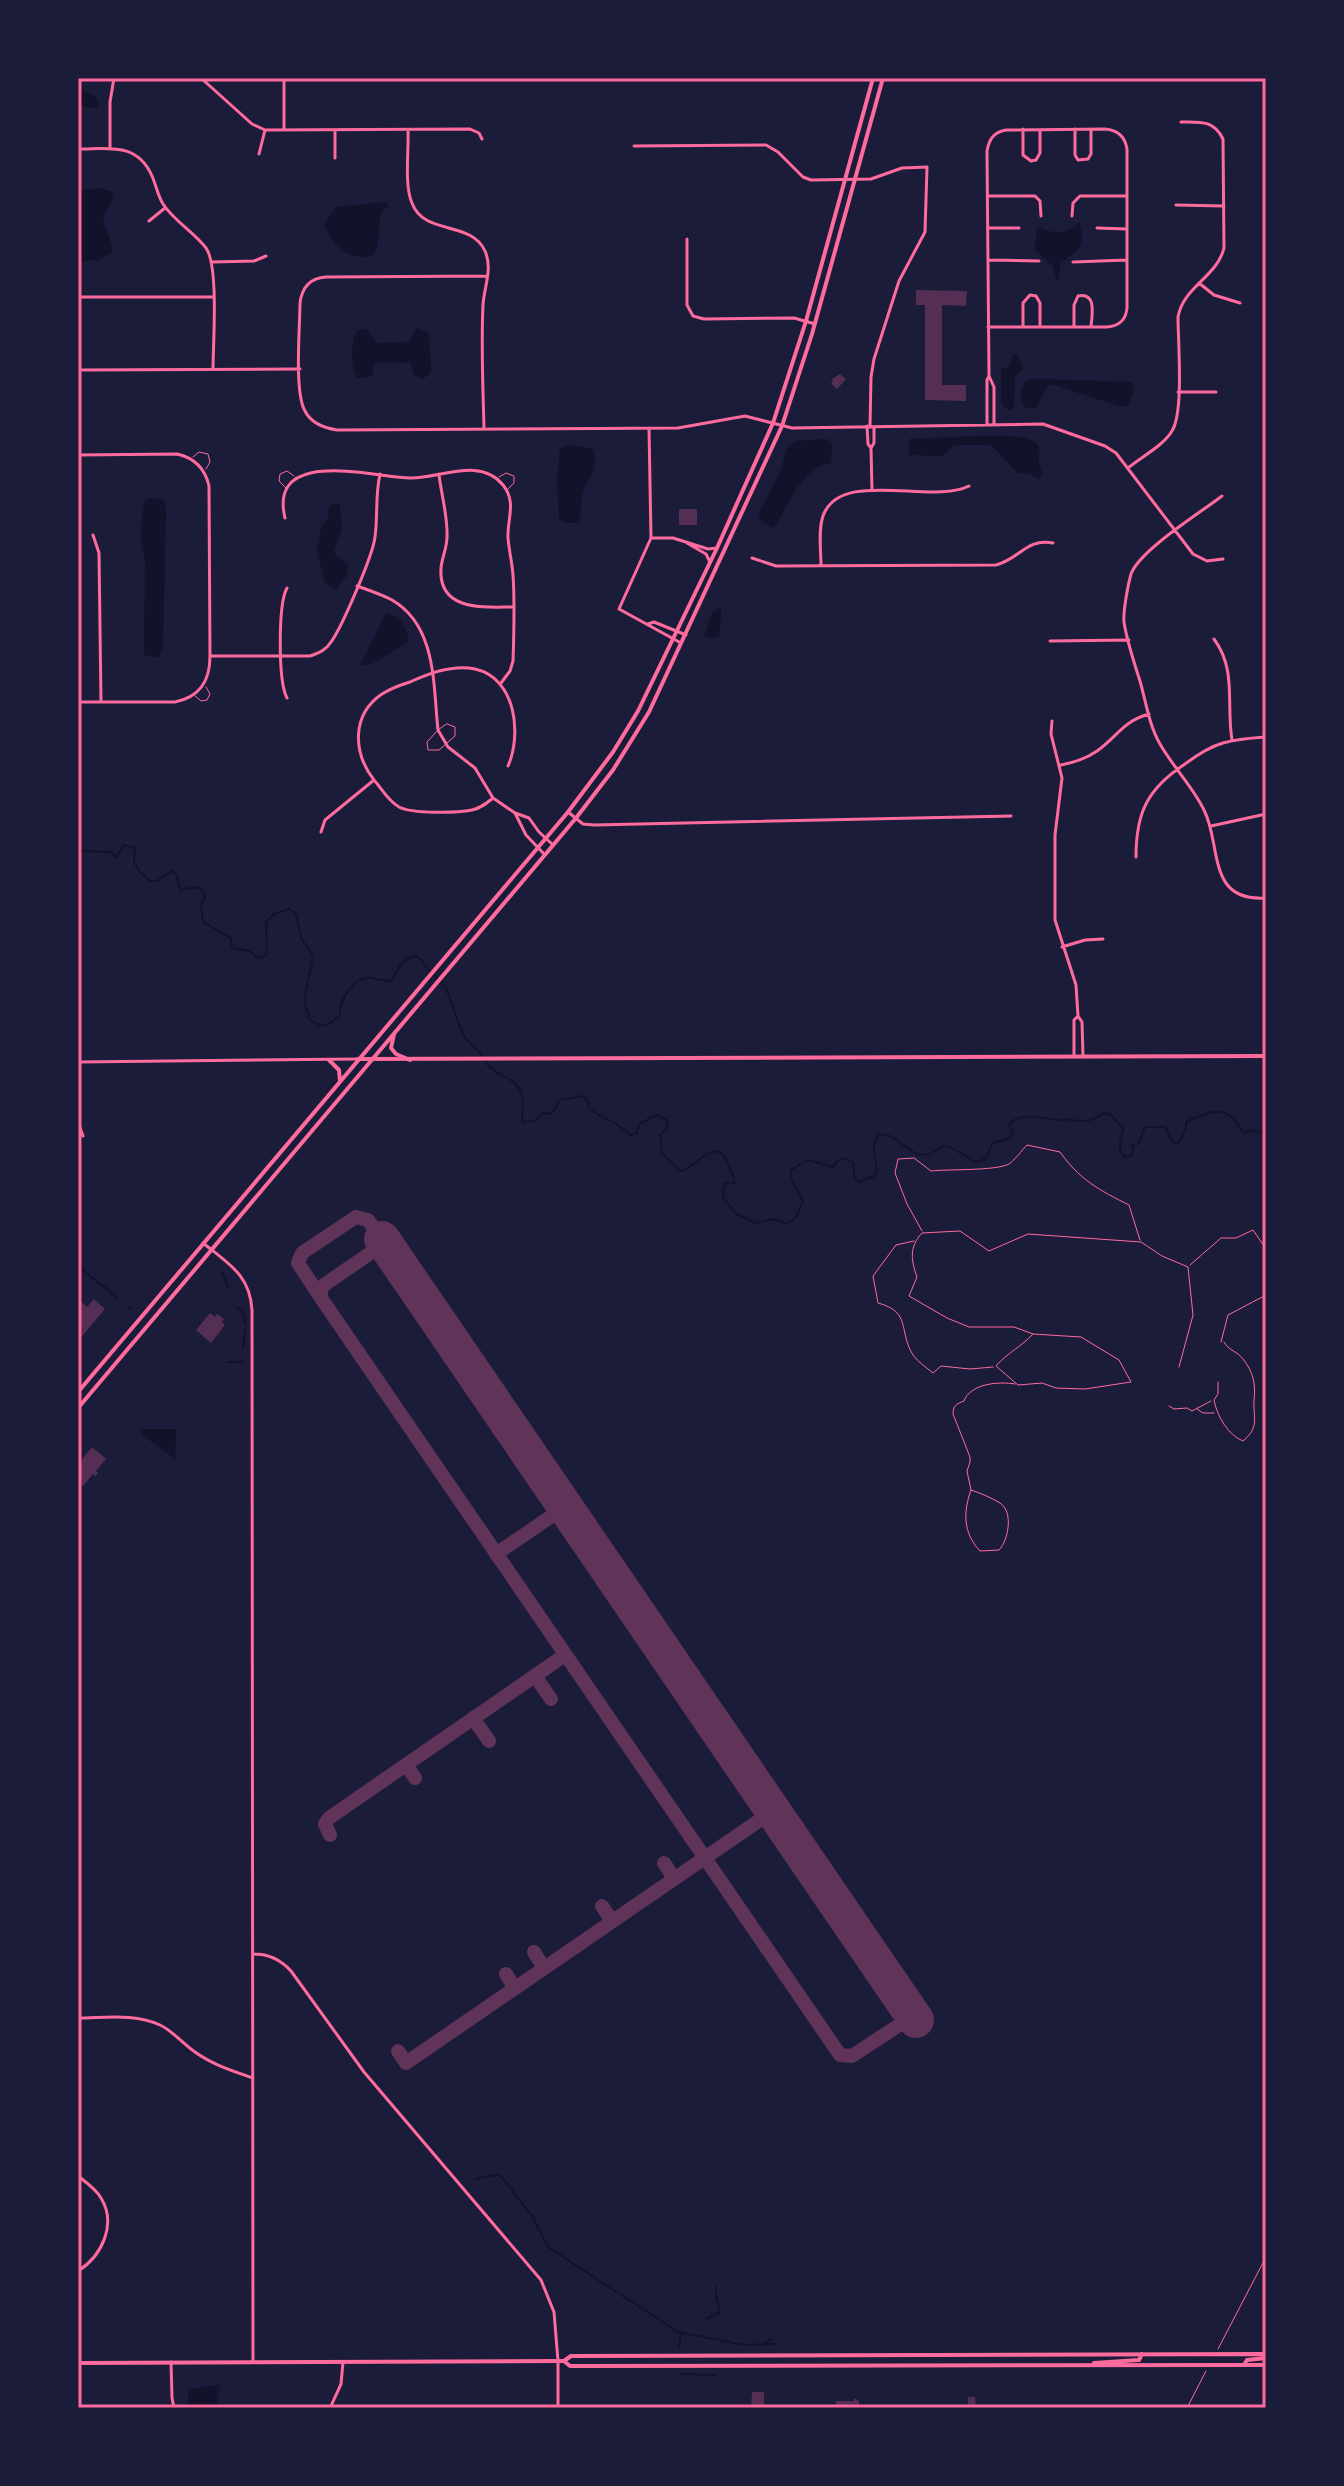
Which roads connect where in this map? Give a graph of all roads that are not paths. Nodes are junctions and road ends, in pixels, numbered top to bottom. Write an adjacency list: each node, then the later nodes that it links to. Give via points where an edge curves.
1 (114, 78): 18 (street)
2 (201, 78): 11 (street)
3 (284, 78): 12 (street)
4 (873, 78): 21 (main road)
5 (883, 78): 21 (main road)
6 (1181, 122): 25 (street, via 1209,123 1222,135)
7 (1023, 129): 8 (street); 8 (street, via 1023,155 1031,161 1039,155); 22 (street, via 1003,130 989,140)
8 (1040, 129): 9 (street)
9 (1075, 129): 10 (street); 10 (street, via 1075,155 1080,161 1090,157)
10 (1091, 129): 23 (street, via 1120,134 1127,149)
11 (265, 130): 12 (street); 19 (street)
12 (284, 130): 13 (street)
13 (335, 130): 14 (street); 20 (street)
14 (408, 130): 15 (street, via 473,129); 41 (street, via 409,193 415,209 429,222 478,240 487,254)
15 (482, 139)
16 (634, 146): 21 (street, via 766,145 807,179)
17 (78, 149): 18 (street)
18 (110, 149): 26 (street, via 141,158)
19 (259, 154)
20 (335, 158)
21 (851, 180): 46 (main road); 47 (main road); 63 (street, via 927,167 927,225 899,281 874,359)
22 (988, 196): 27 (street, via 1035,196); 30 (street)
23 (1127, 196): 28 (street, via 1082,196 1073,203); 33 (street)
24 (1176, 205): 25 (street)
25 (1224, 206): 42 (street, via 1223,252)
26 (165, 208): 29 (street); 39 (street, via 202,243)
27 (1041, 216)
28 (1072, 216)
29 (149, 221)
30 (988, 228): 31 (street); 36 (street)
31 (1019, 228)
32 (1097, 228): 33 (street)
33 (1127, 229): 37 (street)
34 (687, 239): 46 (street, via 687,305 693,316)
35 (266, 256): 39 (street)
36 (988, 260): 38 (street); 48 (street)
37 (1127, 260): 40 (street); 52 (street, via 1125,318 1111,327)
38 (1039, 261)
39 (213, 262): 44 (street)
40 (1073, 262)
41 (487, 276): 54 (street, via 313,280 300,299); 65 (street)
42 (1199, 283): 45 (street, via 1214,295); 57 (street, via 1179,311)
43 (78, 297): 44 (street)
44 (213, 297): 53 (street)
45 (1240, 303)
46 (806, 321): 47 (street); 59 (main road)
47 (815, 324): 62 (main road)
48 (988, 327): 49 (street); 56 (street)
49 (1023, 327): 50 (street); 50 (street, via 1023,303 1032,295 1040,303)
50 (1040, 327): 51 (street)
51 (1074, 327): 52 (street); 52 (street, via 1074,302 1083,295 1092,302)
52 (1091, 327)
53 (213, 369): 54 (street); 55 (street)
54 (300, 369): 65 (street, via 305,411 332,429)
55 (78, 370)
56 (989, 376): 60 (street); 61 (street)
57 (1178, 392): 58 (street); 68 (street, via 1173,430)
58 (1216, 392)
59 (773, 423): 62 (street); 64 (street, via 745,416); 85 (main road)
60 (987, 424): 61 (street); 63 (street)
61 (994, 424): 68 (street, via 1051,427 1108,447)
62 (782, 426): 63 (street); 95 (main road)
63 (870, 426): 77 (street)
64 (649, 428): 65 (street); 82 (street)
65 (484, 429)
66 (78, 455): 67 (street, via 177,454)
67 (191, 459): 69 (street); 69 (lane, via 199,452 208,454 210,465)
68 (1128, 468): 80 (street)
69 (203, 471): 101 (street, via 209,486)
70 (380, 474): 71 (street); 72 (street, via 317,472); 90 (street, via 375,541)
71 (439, 474): 73 (street, via 483,472); 92 (street, via 447,534 444,585 468,606)
72 (295, 479): 75 (street); 75 (lane, via 289,471 281,472 279,480)
73 (497, 479): 76 (street); 76 (lane, via 506,473 514,476)
74 (969, 486): 77 (street, via 951,491)
75 (286, 488): 79 (street)
76 (507, 490): 92 (street)
77 (872, 491): 89 (street, via 846,493 829,506 821,525)
78 (1222, 496): 80 (street)
79 (285, 518)
80 (1175, 532): 87 (street, via 1197,557); 98 (street, via 1143,555 1133,570 1124,616)
81 (93, 535): 109 (street, via 99,553)
82 (651, 538): 83 (street); 93 (street, via 619,609)
83 (687, 543): 85 (street); 88 (street)
84 (1053, 543): 89 (street, via 1032,544 996,565)
85 (717, 548): 88 (main road)
86 (752, 558): 89 (street, via 770,565)
87 (1223, 559)
88 (710, 562): 94 (main road)
89 (821, 566)
90 (357, 586): 102 (street, via 327,648 310,656); 103 (street, via 391,599 410,615 425,641)
91 (287, 588): 102 (street)
92 (513, 607): 104 (street, via 513,661)
93 (648, 624): 94 (street); 96 (street)
94 (677, 631): 95 (street); 96 (main road)
95 (687, 635): 100 (main road)
96 (674, 639): 100 (street); 121 (main road, via 627,729)
97 (1214, 639): 114 (street, via 1229,670)
98 (1129, 640): 99 (street); 110 (street)
99 (1050, 641)
100 (683, 643): 125 (main road, via 631,743)
101 (210, 656): 102 (street); 105 (street)
102 (281, 656): 107 (street)
103 (433, 672): 104 (street, via 472,668); 112 (street); 119 (street, via 385,692 367,709 358,743)
104 (501, 683): 117 (street, via 513,713)
105 (204, 685): 106 (street); 106 (lane, via 209,698 201,701)
106 (194, 695): 109 (street, via 175,702)
107 (287, 698)
108 (78, 702): 109 (street)
109 (101, 702)
110 (1149, 714): 116 (street, via 1130,720 1094,754); 118 (street)
111 (1052, 721): 116 (street)
112 (438, 730): 115 (street); 115 (lane, via 447,724 455,727 455,736); 115 (lane, via 427,742 428,750 436,752)
113 (1266, 737): 114 (street)
114 (1232, 740): 118 (street)
115 (445, 744): 120 (street, via 470,763)
116 (1060, 765): 135 (street, via 1055,920)
117 (508, 766)
118 (1176, 769): 126 (street); 132 (street, via 1145,804 1137,826)
119 (374, 780): 120 (street, via 390,800 411,810 472,810); 127 (street, via 325,820)
120 (493, 798): 122 (street)
121 (568, 812): 125 (street); 128 (main road)
122 (515, 813): 128 (street, via 529,818); 130 (street)
123 (1266, 814): 126 (street)
124 (1011, 816): 125 (street, via 594,825)
125 (576, 818): 129 (main road)
126 (1211, 826): 133 (street, via 1224,881 1240,894)
127 (321, 832)
128 (546, 838): 129 (street); 130 (main road)
129 (553, 845): 131 (main road)
130 (538, 847): 131 (street); 141 (main road)
131 (545, 855): 137 (main road)
132 (1136, 857)
133 (1266, 898)
134 (1103, 939): 135 (street)
135 (1062, 947): 136 (street, via 1076,985)
136 (1078, 1016): 138 (street); 139 (street)
137 (395, 1032): 143 (main road); 144 (main road, via 391,1048)
138 (1074, 1056): 139 (main road); 144 (main road)
139 (1083, 1056): 140 (main road)
140 (1266, 1056)
141 (358, 1059): 142 (street); 143 (main road); 146 (main road)
142 (329, 1060): 145 (street); 146 (main road, via 339,1069)
143 (371, 1060): 144 (main road); 150 (main road)
144 (410, 1060)
145 (78, 1062)
146 (340, 1081): 149 (main road)
147 (78, 1122): 148 (street)
148 (83, 1136)
149 (203, 1243): 150 (street); 151 (main road)
150 (211, 1249): 152 (main road); 153 (street, via 240,1275 252,1298)
151 (78, 1392)
152 (78, 1408)
153 (254, 1954): 155 (street); 160 (street, via 277,1959 291,1971 364,2072 541,2280 554,2312)
154 (78, 2018): 155 (street, via 153,2022 212,2063)
155 (253, 2078): 163 (street)
156 (78, 2176): 157 (street, via 100,2196 107,2220 100,2249)
157 (78, 2271)
158 (1142, 2354): 159 (main road); 161 (main road, via 571,2356); 166 (main road, via 1139,2360)
159 (1266, 2356): 167 (main road)
160 (558, 2361): 161 (main road); 164 (main road); 172 (street)
161 (564, 2361): 166 (main road, via 570,2366)
162 (171, 2362): 163 (main road); 165 (main road); 169 (street)
163 (253, 2362): 164 (main road)
164 (344, 2362): 171 (street)
165 (78, 2363)
166 (1080, 2365): 167 (main road)
167 (1244, 2365): 168 (main road)
168 (1266, 2365)
169 (174, 2407): 170 (street)
170 (164, 2408)
171 (330, 2408)
172 (558, 2408)

